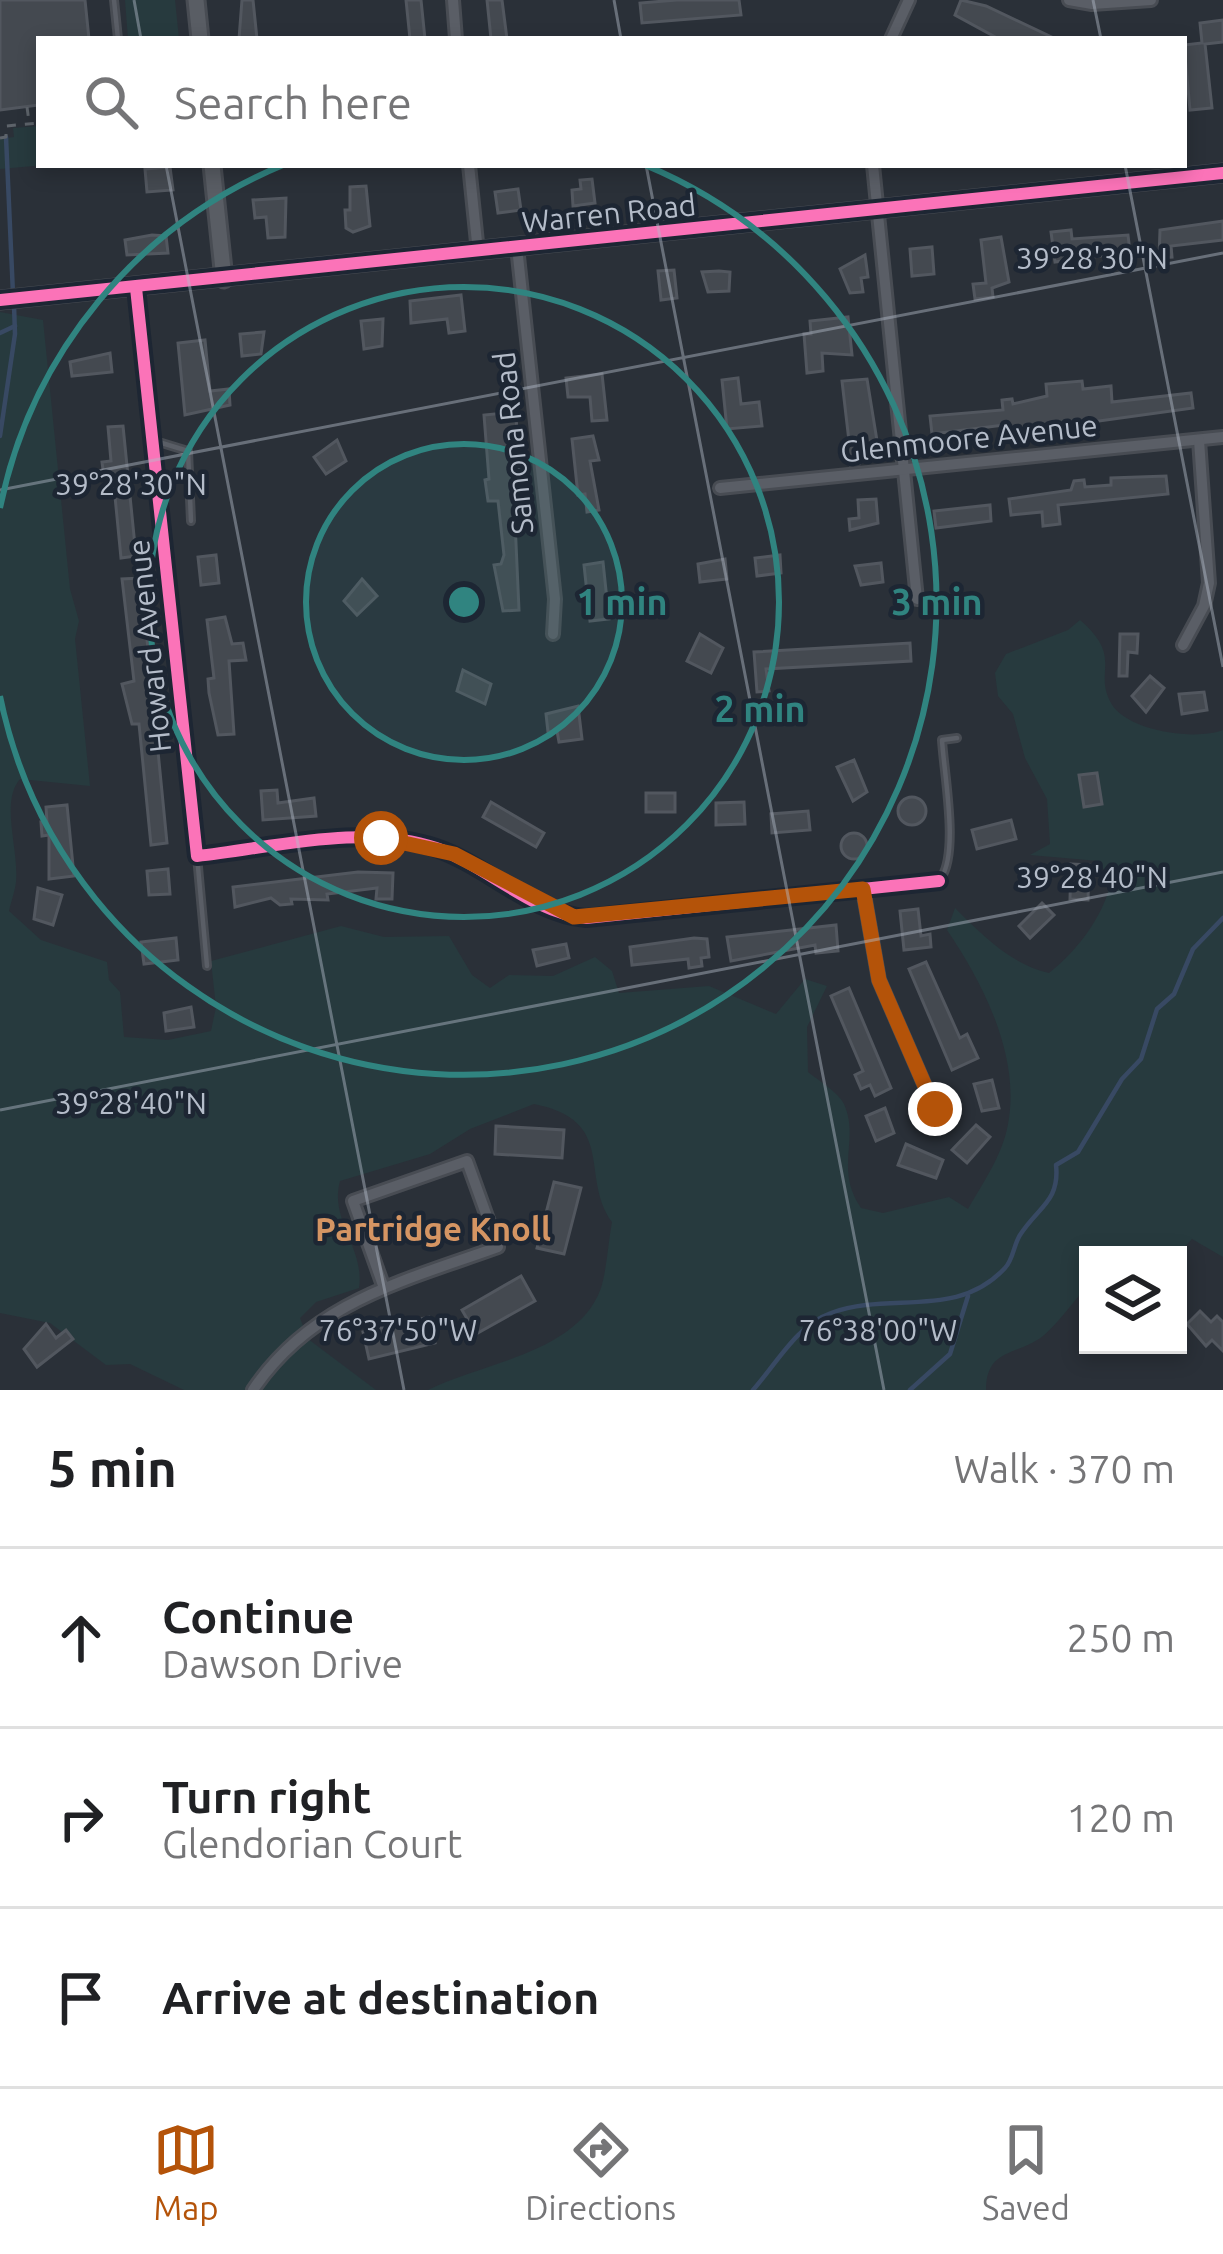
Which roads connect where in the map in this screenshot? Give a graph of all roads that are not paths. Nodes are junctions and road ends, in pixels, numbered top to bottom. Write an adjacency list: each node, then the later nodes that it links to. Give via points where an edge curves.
1 (114, 0): 7 (lane)
2 (196, 0): 8 (street)
3 (452, 0): 9 (street)
4 (909, 0): 10 (street)
5 (1069, 0): 6 (street)
6 (1151, 0)
7 (118, 36)
8 (200, 36)
9 (457, 36)
10 (892, 36)
11 (212, 168): 18 (street)
12 (469, 168): 17 (street)
13 (873, 168): 15 (street)
14 (1223, 173): 15 (street, Warren Road)
15 (876, 210): 16 (street, Warren Road); 24 (street)
16 (517, 248): 17 (street, Warren Road); 28 (street, Samona Road)
17 (478, 252): 18 (street, Warren Road)
18 (224, 279): 19 (street, Warren Road)
19 (136, 288): 20 (street, Warren Road); 22 (street, Howard Avenue)
20 (1, 300)
21 (1223, 437): 23 (street, Glenmoore Avenue)
22 (152, 440): 26 (lane, via 188,451); 31 (street, Howard Avenue)
23 (1198, 440): 24 (street, Glenmoore Avenue); 29 (street, via 1209,583)
24 (903, 469): 25 (street, Glenmoore Avenue); 27 (street)
25 (720, 488)
26 (191, 521)
27 (916, 599)
28 (553, 634)
29 (1183, 645)
30 (957, 738): 32 (lane, via 941,740 949,828)
31 (197, 856): 33 (street, via 405,840 454,854 556,911 586,918); 34 (lane, Howard Avenue)
32 (939, 880): 33 (street)
33 (863, 889): 35 (street, via 879,980)
34 (207, 966)
35 (935, 1109)
36 (384, 1288): 36 (street, via 498,1247 467,1161 353,1202); 37 (street, via 310,1325)
37 (253, 1390)

